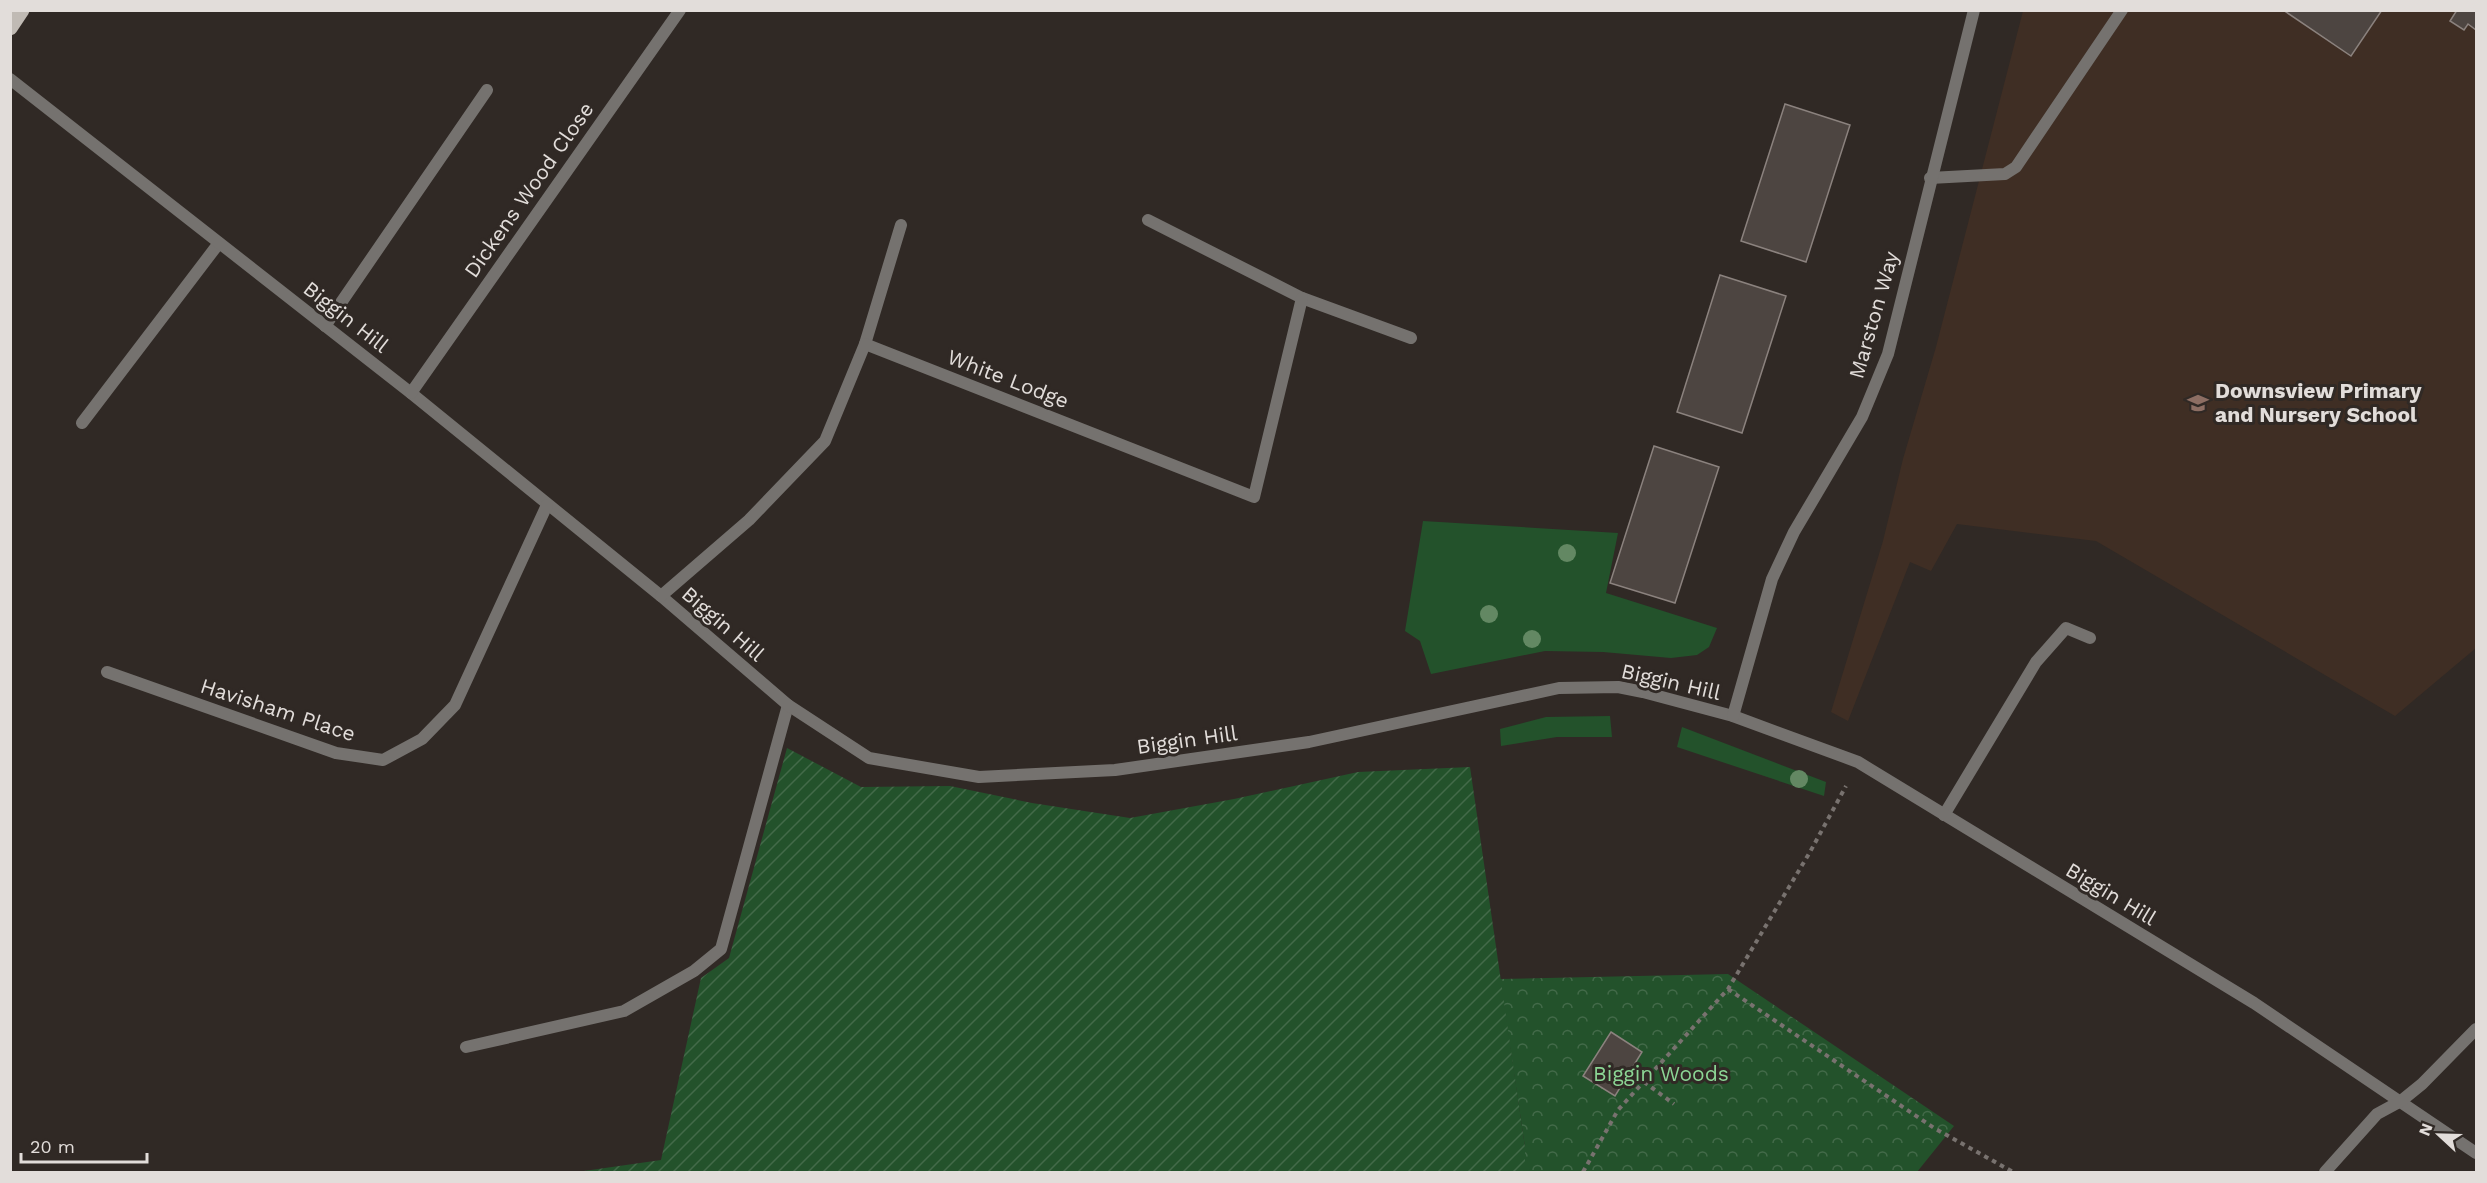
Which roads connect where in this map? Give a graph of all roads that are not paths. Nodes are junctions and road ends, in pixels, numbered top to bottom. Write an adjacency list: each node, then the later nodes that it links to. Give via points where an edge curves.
1 (22, 10): 5 (main road)
2 (680, 10): 16 (street, Dickens Wood Close)
3 (1974, 10): 8 (street, Marston Way)
4 (2122, 10): 8 (street, via 2016,167 2005,174)
5 (10, 28)
6 (10, 79): 11 (street, Biggin Hill)
7 (487, 90): 13 (street)
8 (1930, 178): 23 (street, Marston Way, via 1887,354 1862,417 1794,532 1772,579)
9 (1148, 220): 12 (street)
10 (902, 225): 15 (street)
11 (219, 243): 13 (street, Biggin Hill); 17 (street)
12 (1302, 298): 14 (street); 15 (street, White Lodge, via 1254,497)
13 (325, 326): 16 (street, Biggin Hill)
14 (1411, 338)
15 (865, 344): 19 (street, via 825,441 749,520)
16 (411, 393): 18 (street, Biggin Hill)
17 (82, 423)
18 (547, 506): 19 (street, Biggin Hill); 21 (street, Havisham Place, via 455,705 422,739 383,760 336,753)
19 (661, 596): 22 (street, Biggin Hill)
20 (2090, 638): 24 (street, via 2066,628 2036,662)
21 (107, 672)
22 (788, 705): 23 (street, Biggin Hill, via 868,758 979,777 1115,770 1298,743 1559,688 1626,689); 26 (street, via 721,949 694,971 624,1011)
23 (1734, 716): 24 (street, Biggin Hill, via 1858,762)
24 (1944, 815): 27 (street, Biggin Hill, via 2253,1003)
25 (2476, 1029): 27 (street)
26 (466, 1047)
27 (2401, 1101): 28 (street, Biggin Hill); 29 (street, via 2377,1114)
28 (2476, 1153)
29 (2325, 1173)

